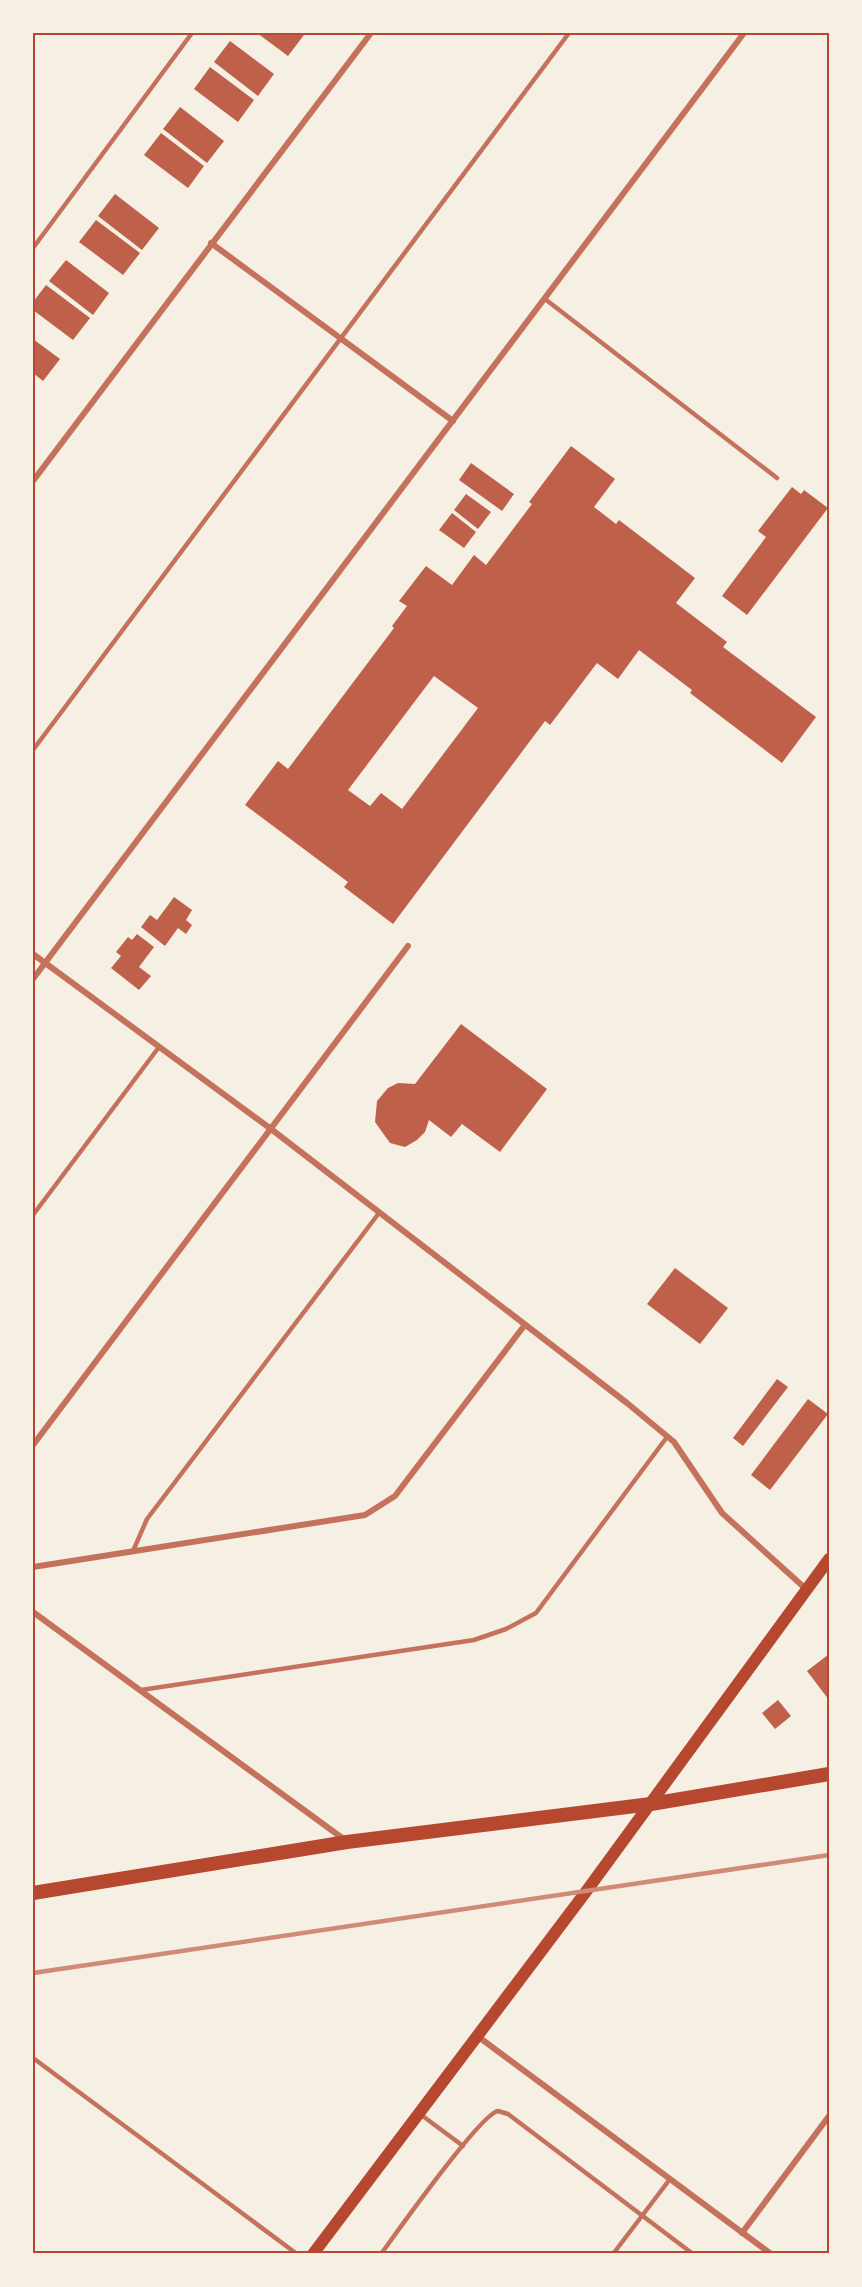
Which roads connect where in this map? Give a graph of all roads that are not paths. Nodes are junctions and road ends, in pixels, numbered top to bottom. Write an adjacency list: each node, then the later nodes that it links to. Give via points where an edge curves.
1 (192, 33): 6 (lane)
2 (371, 33): 5 (street)
3 (569, 33): 8 (lane)
4 (744, 33): 7 (street)
5 (212, 243): 8 (street); 11 (street)
6 (33, 248)
7 (544, 299): 9 (street); 10 (lane)
8 (341, 337): 9 (street); 12 (lane)
9 (453, 421): 15 (street)
10 (777, 478)
11 (33, 481)
12 (33, 750)
13 (408, 946): 18 (street)
14 (33, 954): 15 (street)
15 (45, 963): 16 (street); 17 (street)
16 (33, 979)
17 (159, 1047): 18 (street); 20 (lane)
18 (271, 1129): 19 (street); 23 (street)
19 (379, 1213): 21 (street); 24 (lane, via 147,1519)
20 (33, 1215)
21 (524, 1326): 22 (street); 24 (street, via 395,1496 365,1515)
22 (667, 1437): 27 (street, via 722,1513); 29 (lane, via 536,1612 526,1620 474,1640)
23 (33, 1445)
24 (133, 1551): 26 (street)
25 (829, 1560): 27 (main road)
26 (33, 1567)
27 (806, 1589): 31 (main road)
28 (33, 1612): 29 (street)
29 (140, 1690): 32 (street)
30 (829, 1774): 31 (main road)
31 (651, 1804): 32 (main road); 34 (main road)
32 (347, 1842): 33 (main road)
33 (33, 1893)
34 (476, 2035): 36 (main road); 39 (street)
35 (33, 2058): 42 (lane)
36 (418, 2112): 38 (lane); 43 (main road)
37 (829, 2116): 41 (street)
38 (463, 2146): 40 (lane, via 488,2115 504,2112); 44 (lane)
39 (670, 2180): 40 (lane); 41 (street)
40 (642, 2216): 45 (lane); 46 (lane)
41 (742, 2233): 47 (street)
42 (297, 2254)
43 (313, 2254)
44 (381, 2254)
45 (613, 2254)
46 (693, 2254)
47 (771, 2254)

